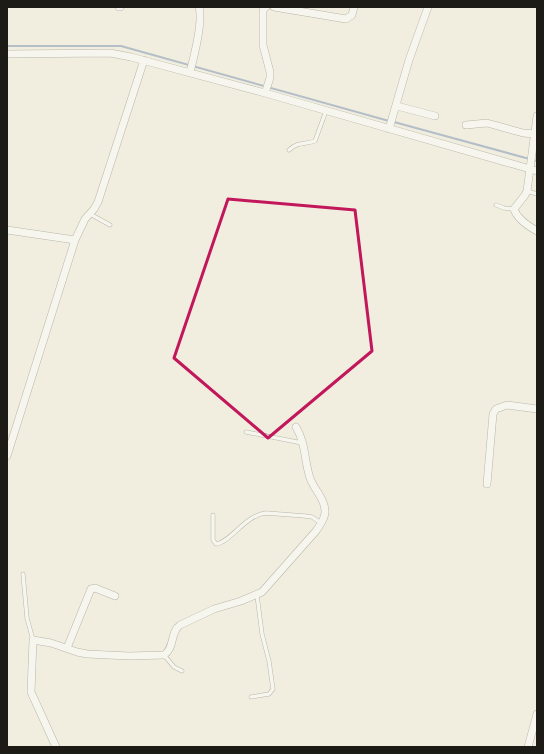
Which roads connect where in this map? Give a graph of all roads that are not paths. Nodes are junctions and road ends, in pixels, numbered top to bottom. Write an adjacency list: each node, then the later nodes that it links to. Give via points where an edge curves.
1 (199, 7): 8 (street, via 200,18)
2 (266, 7): 9 (street, via 263,10 262,38 270,72)
3 (274, 7): 4 (street, via 346,19 352,15)
4 (354, 7)
5 (428, 7): 10 (street)
6 (7, 54): 7 (street, via 110,53)
7 (144, 60): 8 (street); 24 (street, via 98,202)
8 (190, 72): 9 (street)
9 (266, 91): 11 (street)
10 (396, 106): 12 (street); 15 (street)
11 (326, 111): 15 (street); 17 (lane, via 315,141 299,143)
12 (435, 116)
13 (537, 116): 16 (street)
14 (466, 125): 16 (street, via 487,123)
15 (389, 129): 19 (street)
16 (535, 134): 18 (street)
17 (288, 150)
18 (534, 156): 19 (street)
19 (532, 169): 20 (street)
20 (527, 191): 21 (lane); 23 (street)
21 (537, 194)
22 (496, 205): 23 (lane)
23 (514, 209): 27 (street, via 521,220)
24 (90, 214): 25 (lane); 28 (street)
25 (110, 225)
26 (7, 230): 28 (street)
27 (537, 231)
28 (75, 240): 33 (street)
29 (537, 409): 34 (street, via 507,405 496,409 493,414)
30 (296, 427): 32 (street)
31 (246, 432): 32 (lane)
32 (303, 443): 36 (street, via 310,479 323,501 325,515)
33 (7, 456)
34 (487, 484)
35 (213, 515): 36 (lane, via 216,544 222,543 260,513 312,517)
36 (322, 523): 38 (street)
37 (23, 574): 40 (lane, via 27,618)
38 (257, 595): 42 (street, via 214,608 180,625 175,631 171,648); 44 (lane, via 273,689 269,694)
39 (115, 596): 41 (street, via 95,588 91,589)
40 (33, 640): 41 (street); 46 (street, via 31,692)
41 (67, 648): 42 (street, via 100,655)
42 (164, 655): 43 (lane, via 174,667)
43 (182, 671)
44 (251, 697)
45 (537, 714): 47 (street)
46 (56, 747)
47 (528, 747)

